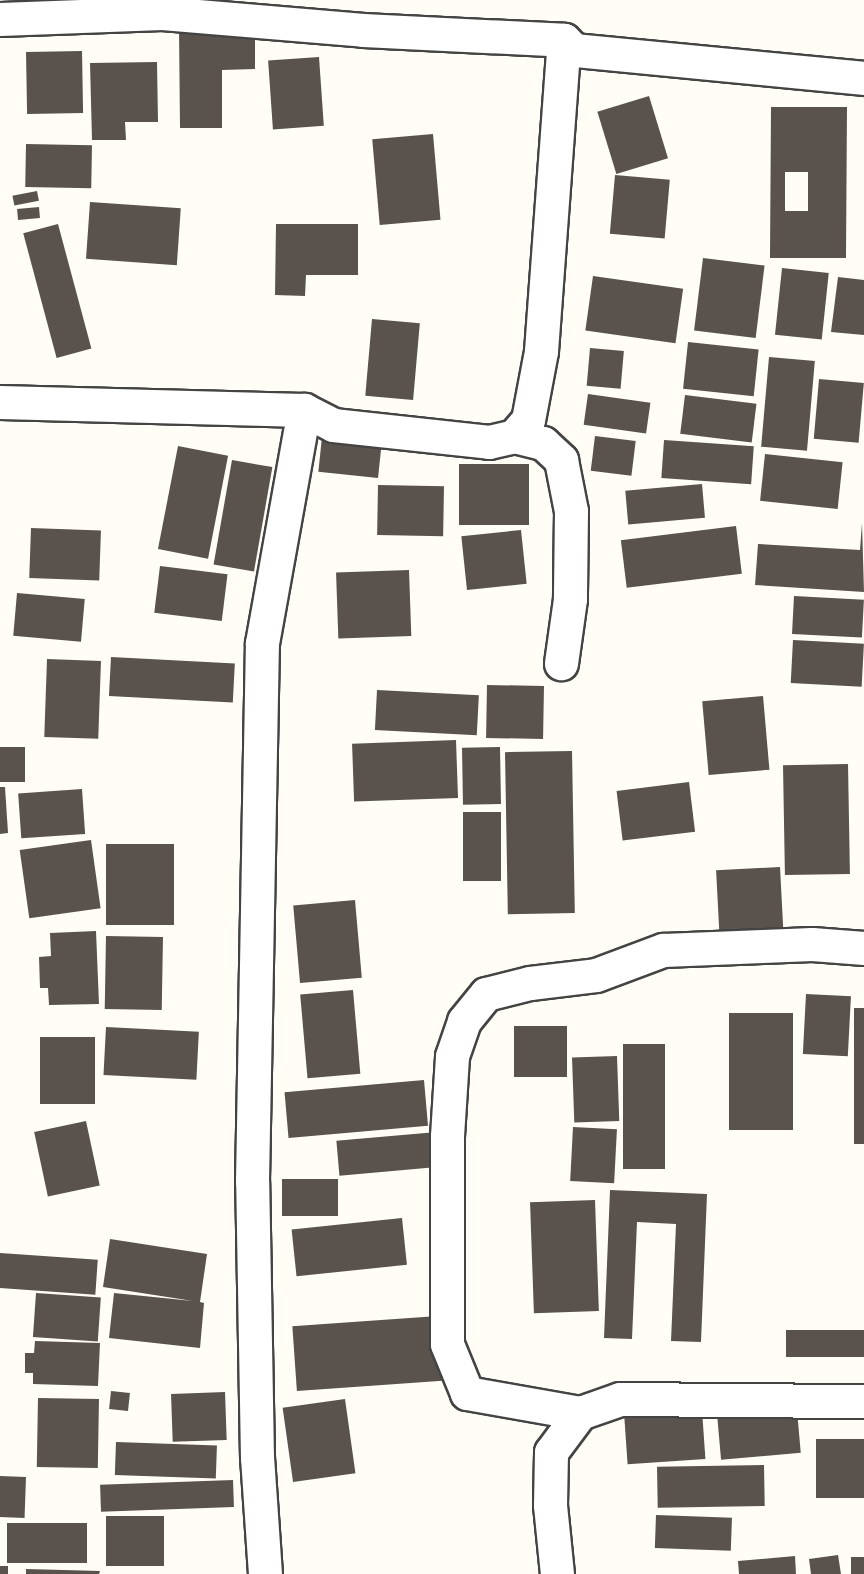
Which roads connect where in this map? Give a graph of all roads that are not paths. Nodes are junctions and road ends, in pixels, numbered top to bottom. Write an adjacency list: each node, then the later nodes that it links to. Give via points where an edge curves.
1 (0, 19): 2 (street, via 162,13 363,30)
2 (564, 40): 3 (street, via 574,50); 6 (street, via 541,351 528,420)
3 (864, 78)
4 (0, 402): 5 (street)
5 (304, 410): 6 (street, via 333,425 489,442); 11 (street, via 262,643 252,1181 257,1458)
6 (514, 436): 7 (street, via 543,443 561,460 571,511 570,599)
7 (561, 663)
8 (864, 948): 10 (street, via 812,944 663,950 596,975 530,983 486,994 464,1021 452,1056 447,1136 447,1344 467,1393)
9 (864, 1401): 10 (street, via 620,1399)
10 (580, 1413): 12 (street, via 551,1452 550,1505)
11 (265, 1574)
12 (557, 1574)

